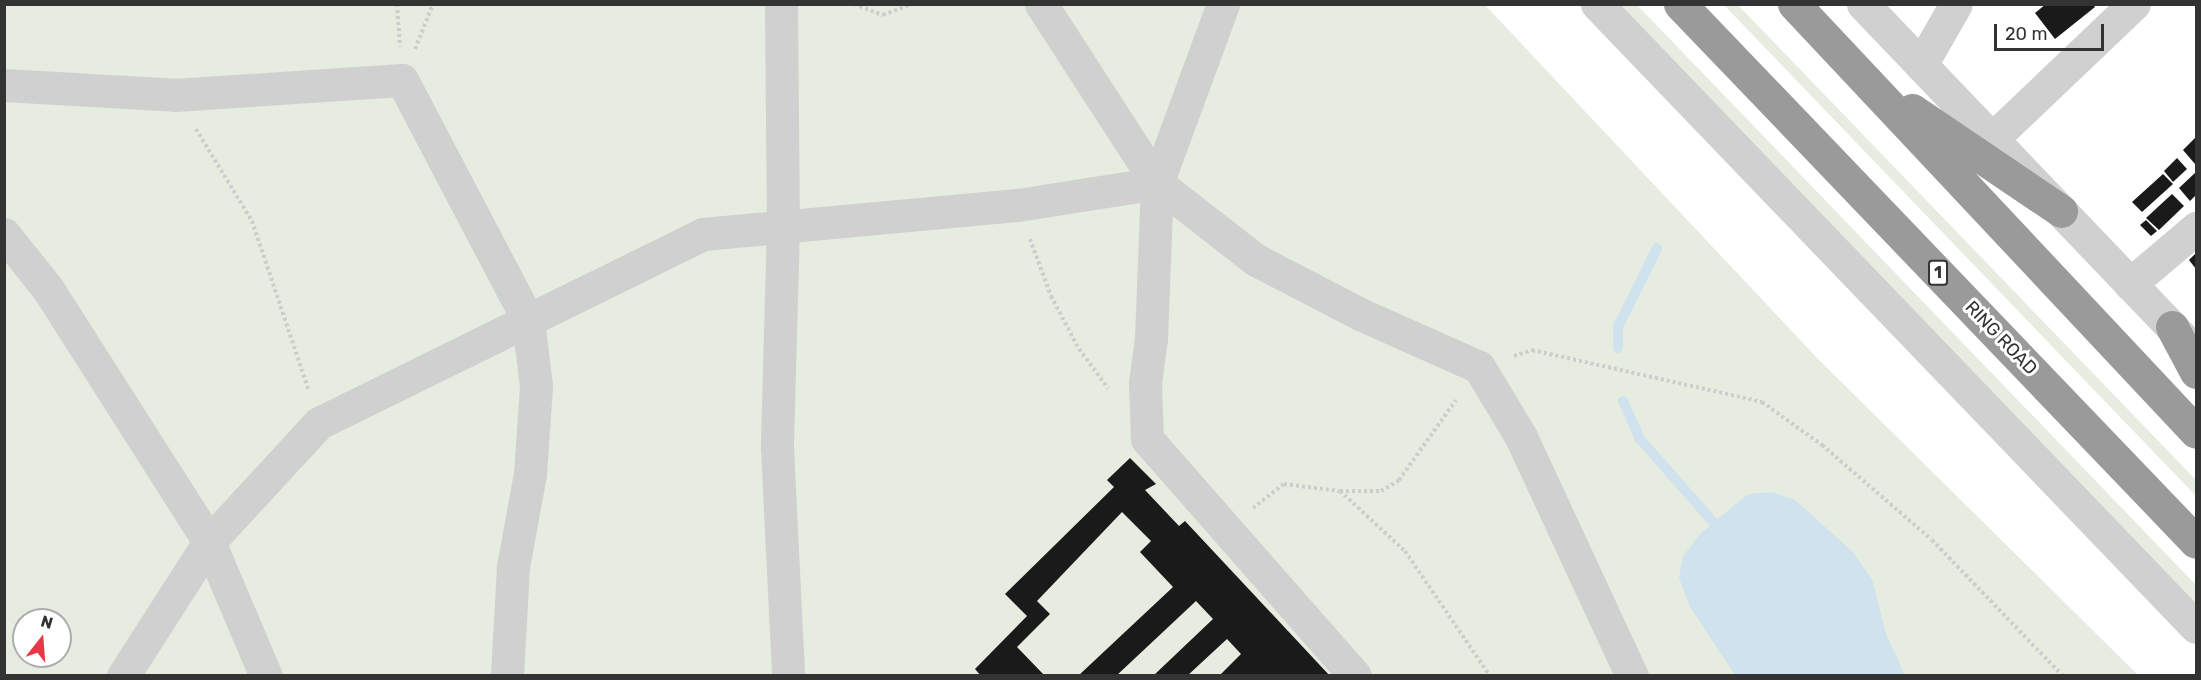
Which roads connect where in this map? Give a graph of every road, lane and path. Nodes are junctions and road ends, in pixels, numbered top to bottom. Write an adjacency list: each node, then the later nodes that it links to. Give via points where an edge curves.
1 (433, 4): 15 (path)
2 (781, 4): 22 (street)
3 (854, 4): 4 (path, via 883,15)
4 (910, 4)
5 (1041, 4): 19 (street)
6 (1223, 4): 19 (street)
7 (1597, 4): 38 (street)
8 (1680, 4): 37 (highway, RING ROAD / 1)
9 (1794, 4): 14 (highway)
10 (1863, 4): 13 (street)
11 (1956, 4): 13 (street)
12 (2134, 4): 18 (street)
13 (1921, 65): 18 (street)
14 (1861, 76): 21 (highway); 33 (highway)
15 (402, 80): 17 (street); 26 (street)
16 (4, 85): 17 (street)
17 (175, 95): 32 (path, via 252,221)
18 (1992, 139): 21 (street)
19 (1156, 183): 20 (street); 29 (street, via 1256,260 1360,314); 35 (street, via 1151,338 1145,383 1147,439)
20 (1018, 205): 22 (street); 31 (path, via 1051,296 1078,349)
21 (2061, 211): 25 (street)
22 (783, 227): 26 (street, via 703,234); 42 (street, via 777,448)
23 (2196, 228): 25 (street)
24 (4, 234): 36 (street, via 48,290)
25 (2130, 284): 27 (street)
26 (528, 320): 32 (street); 41 (street, via 536,386 530,474 513,567)
27 (2172, 327): 28 (street); 30 (highway)
28 (2196, 353)
29 (1479, 367): 34 (path, via 1399,480 1381,491); 45 (street, via 1521,437); 46 (path, via 1532,350 1762,402 1822,445 1932,540)
30 (2196, 372)
31 (1113, 394)
32 (319, 423): 36 (street)
33 (2196, 432)
34 (1340, 491): 35 (path, via 1284,484); 44 (path, via 1405,551)
35 (1227, 530): 43 (street)
36 (209, 542): 39 (street); 40 (street)
37 (2196, 542)
38 (2196, 627)
39 (123, 675)
40 (266, 675)
41 (507, 675)
42 (788, 675)
43 (1355, 675)
44 (1490, 675)
45 (1632, 675)
46 (2063, 675)

